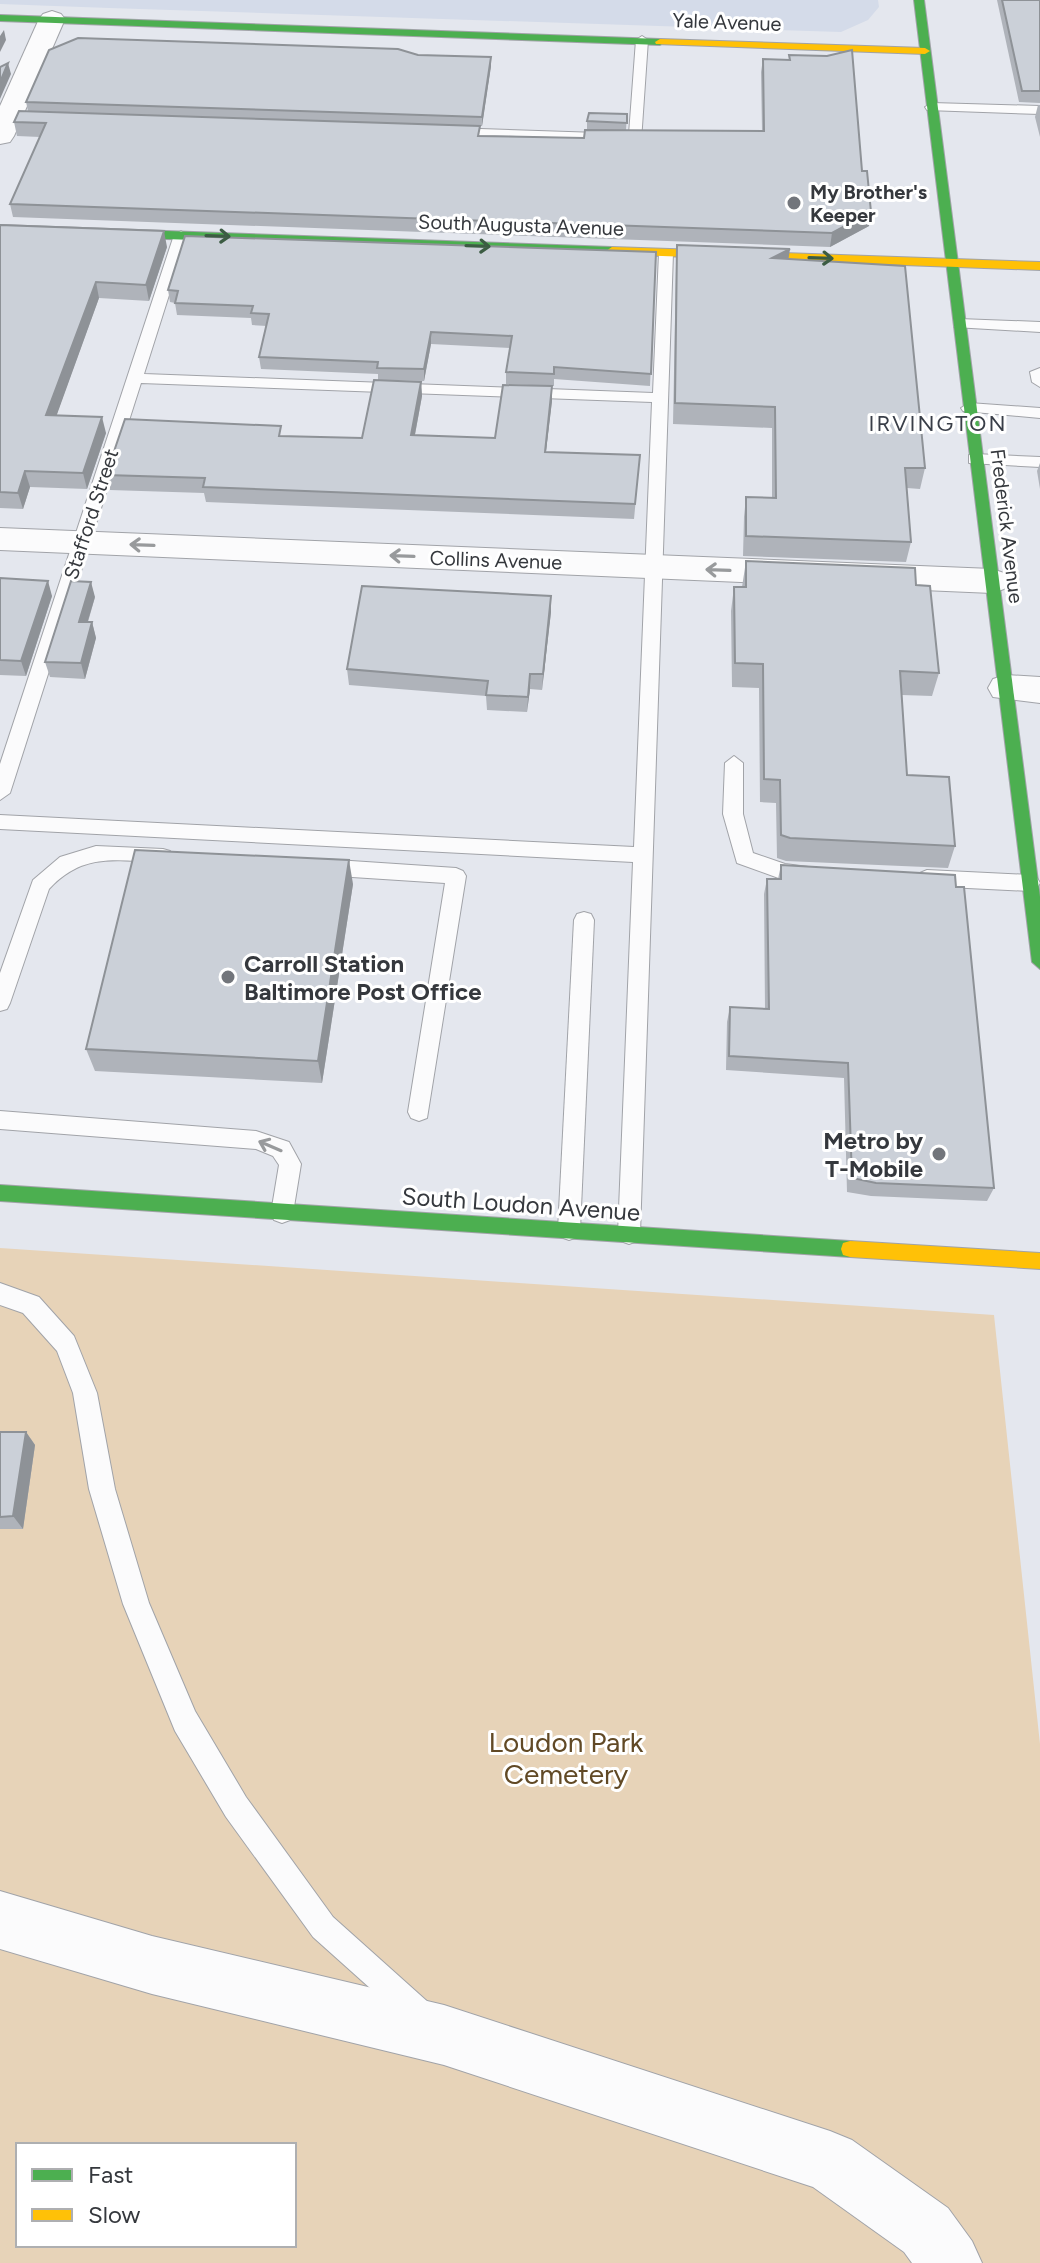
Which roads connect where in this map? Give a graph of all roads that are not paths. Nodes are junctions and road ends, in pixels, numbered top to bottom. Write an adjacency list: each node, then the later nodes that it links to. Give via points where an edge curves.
1 (919, 0): 5 (street, Frederick Avenue)
2 (0, 18): 3 (street, Yale Avenue)
3 (52, 19): 4 (street, Yale Avenue); 8 (street)
4 (642, 40): 5 (street, Yale Avenue); 9 (lane, via 636,138)
5 (925, 51): 6 (street, Frederick Avenue)
6 (932, 107): 7 (lane); 13 (street, Frederick Avenue)
7 (1040, 110)
8 (8, 122)
9 (430, 131)
10 (0, 229): 11 (street, South Augusta Avenue)
11 (181, 235): 12 (street, South Augusta Avenue, one-way to 12); 18 (lane, Stafford Street)
12 (666, 253): 13 (street, South Augusta Avenue, one-way to 13); 19 (lane)
13 (953, 263): 14 (street, South Augusta Avenue); 15 (street, Frederick Avenue)
14 (1040, 266)
15 (959, 324): 16 (lane); 20 (street, Frederick Avenue)
16 (1035, 326): 17 (lane)
17 (1033, 343)
18 (135, 378): 19 (lane); 25 (lane, Stafford Street)
19 (661, 398): 26 (lane)
20 (969, 408): 21 (lane); 22 (street, Frederick Avenue)
21 (1040, 413)
22 (975, 459): 23 (lane); 27 (street, Frederick Avenue)
23 (1040, 462)
24 (0, 539): 25 (street, Collins Avenue)
25 (82, 543): 26 (street, Collins Avenue, one-way to 25); 30 (lane, Stafford Street)
26 (654, 567): 27 (street, Collins Avenue, one-way to 26); 32 (lane)
27 (992, 581): 28 (street, Frederick Avenue)
28 (1023, 689): 37 (street, Frederick Avenue)
29 (734, 763): 35 (lane, via 733,814 744,858 784,872)
30 (0, 793)
31 (0, 822): 32 (lane)
32 (643, 855): 46 (lane)
33 (176, 857): 40 (lane, via 98,852 53,869 40,885)
34 (300, 866): 41 (lane, via 456,876)
35 (830, 874)
36 (907, 878): 37 (lane)
37 (1030, 883): 39 (street, Frederick Avenue)
38 (584, 920): 45 (lane)
39 (1040, 962)
40 (0, 1003)
41 (419, 1112)
42 (0, 1120): 44 (lane, one-way to 42, via 290,1164 281,1149 256,1140)
43 (0, 1193): 44 (street, South Loudon Avenue)
44 (282, 1213): 45 (street, South Loudon Avenue)
45 (569, 1230): 46 (street, South Loudon Avenue)
46 (629, 1234): 47 (street, South Loudon Avenue)
47 (1040, 1261)
48 (0, 1294): 50 (lane, via 31,1305 66,1344 85,1393 102,1489 136,1604 199,1746 323,1927)
49 (0, 1920): 50 (street, via 152,1965)
50 (444, 2035): 51 (street, via 830,2162 926,2230)
51 (950, 2263)

